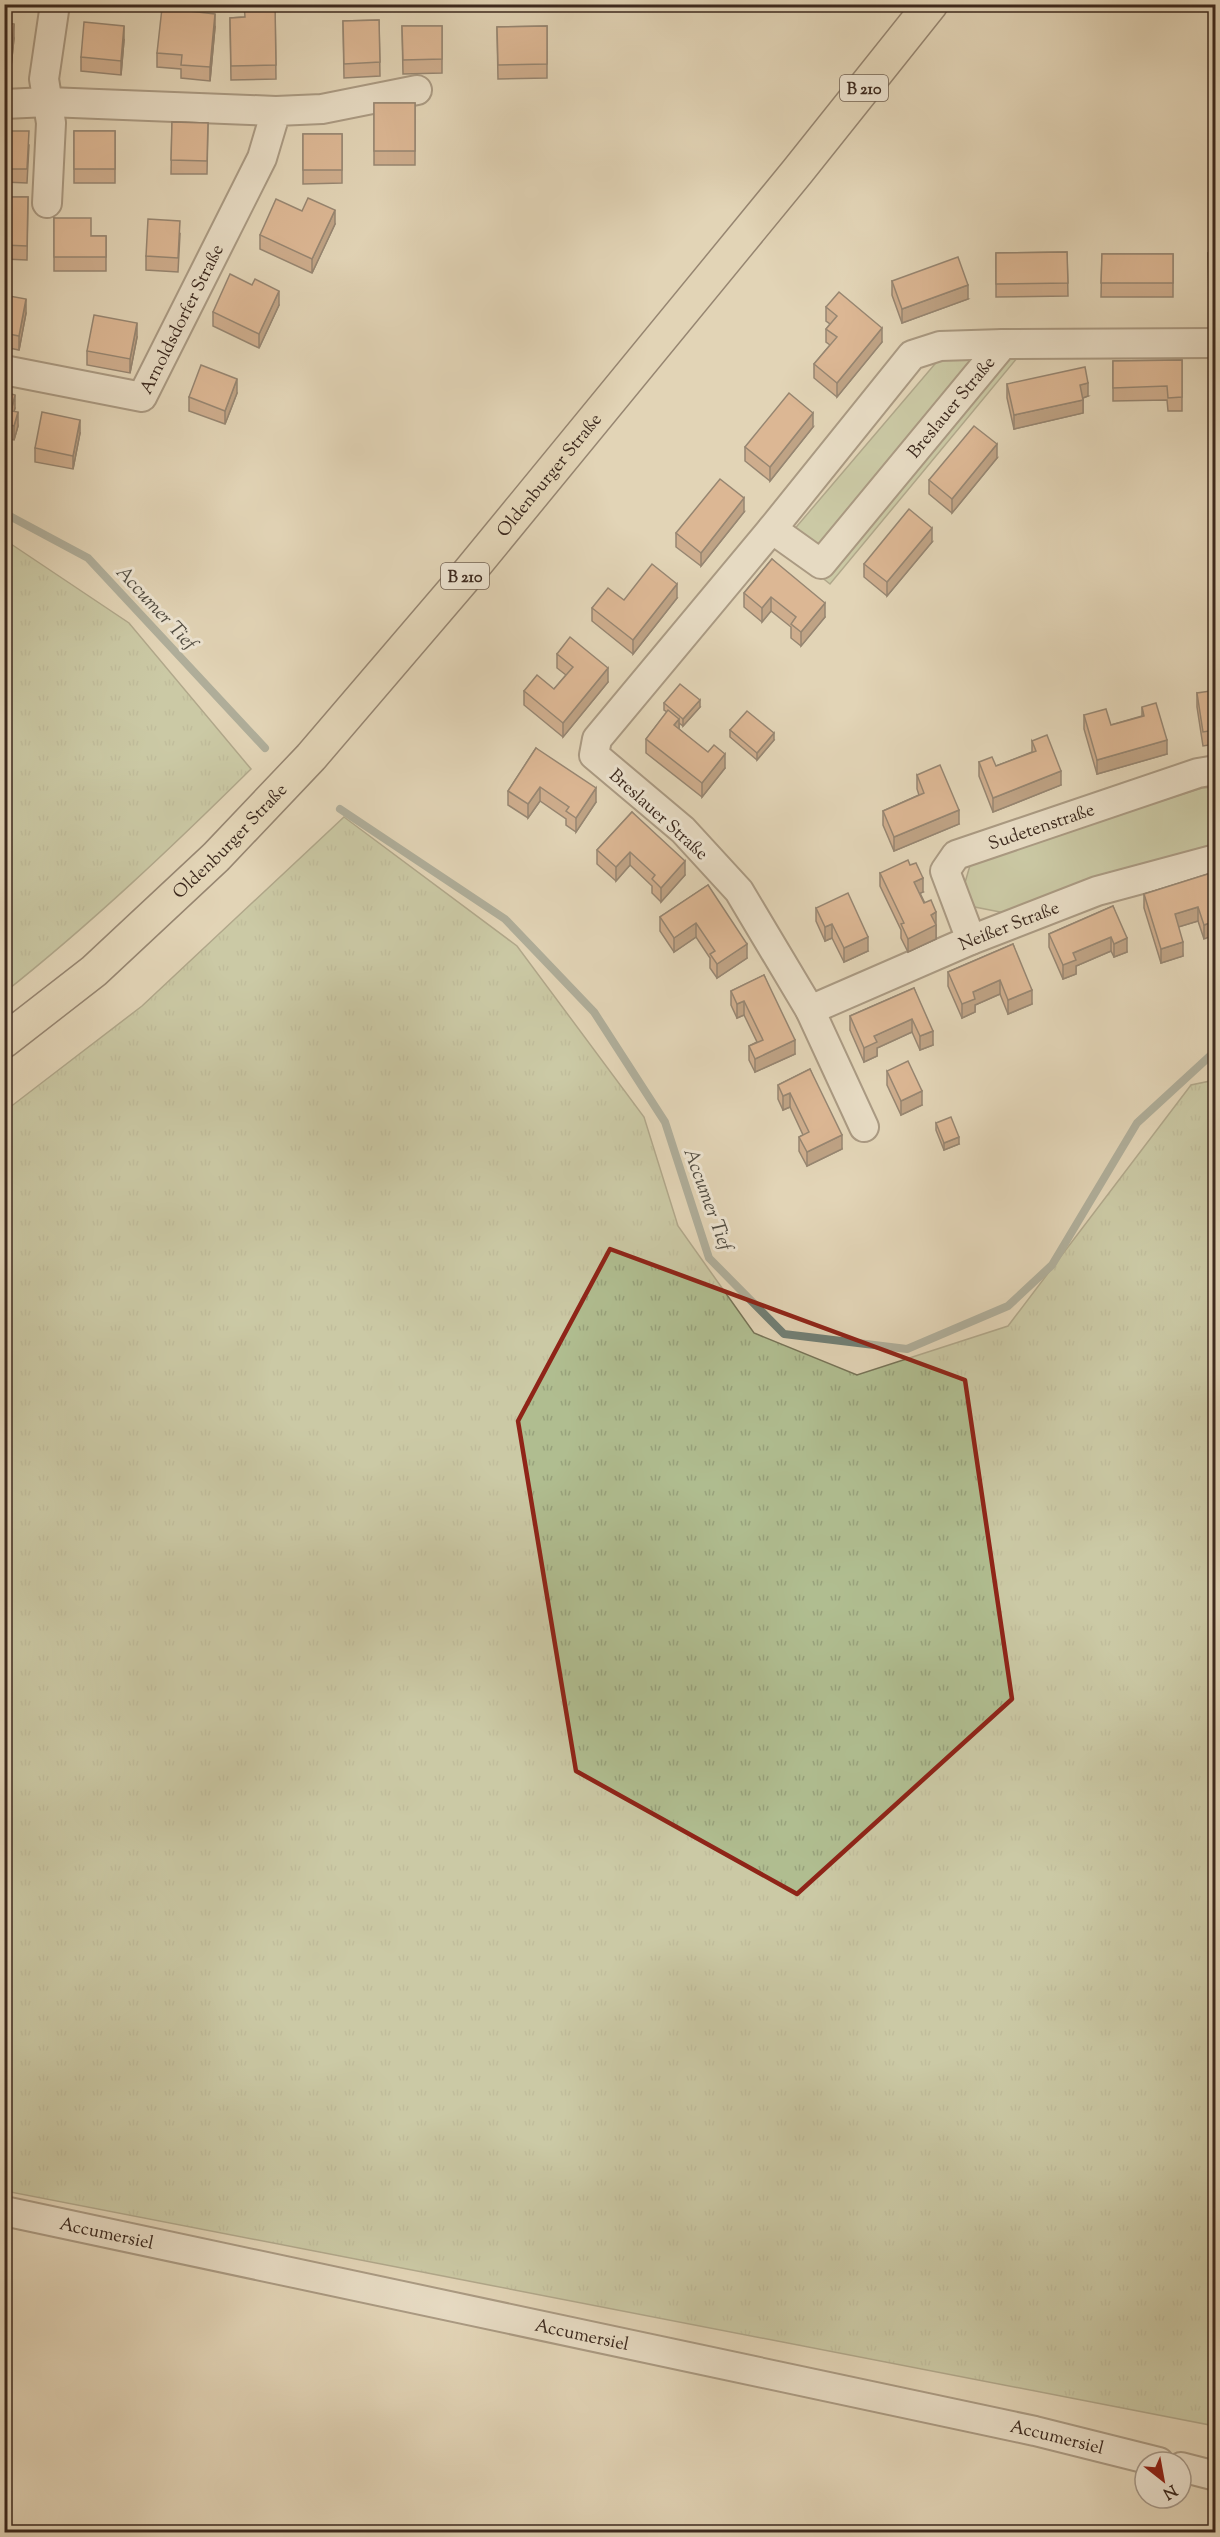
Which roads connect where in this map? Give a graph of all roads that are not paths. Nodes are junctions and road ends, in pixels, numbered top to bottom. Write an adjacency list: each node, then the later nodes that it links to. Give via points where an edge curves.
1 (55, 4): 4 (street, via 44,79)
2 (931, 4): 16 (main road, Oldenburger Straße / B 210, via 465,577 311,757 216,857 94,971)
3 (417, 90): 6 (street, via 322,109)
4 (48, 102): 5 (street); 6 (street); 7 (street, via 51,123)
5 (4, 104)
6 (276, 111): 10 (street, Arnoldsdorfer Straße, via 262,158 142,397)
7 (47, 203)
8 (1215, 343): 9 (street, Breslauer Straße)
9 (1003, 344): 11 (street, Breslauer Straße, via 940,346 912,356); 11 (street, Breslauer Straße, via 821,564)
10 (4, 370)
11 (772, 529): 15 (street, Breslauer Straße, via 597,739 594,755 683,831 739,891)
12 (1215, 770): 14 (street, Sudetenstraße, via 956,855 945,871)
13 (1215, 859): 14 (street, Neißer Straße, via 1097,891)
14 (971, 940): 15 (street, Neißer Straße)
15 (810, 1010): 17 (street, Breslauer Straße)
16 (4, 1041)
17 (864, 1127)
18 (4, 2211): 19 (street, Accumersiel, via 1023,2428)
19 (1133, 2455)
20 (1193, 2470): 21 (street)
21 (1215, 2476)

